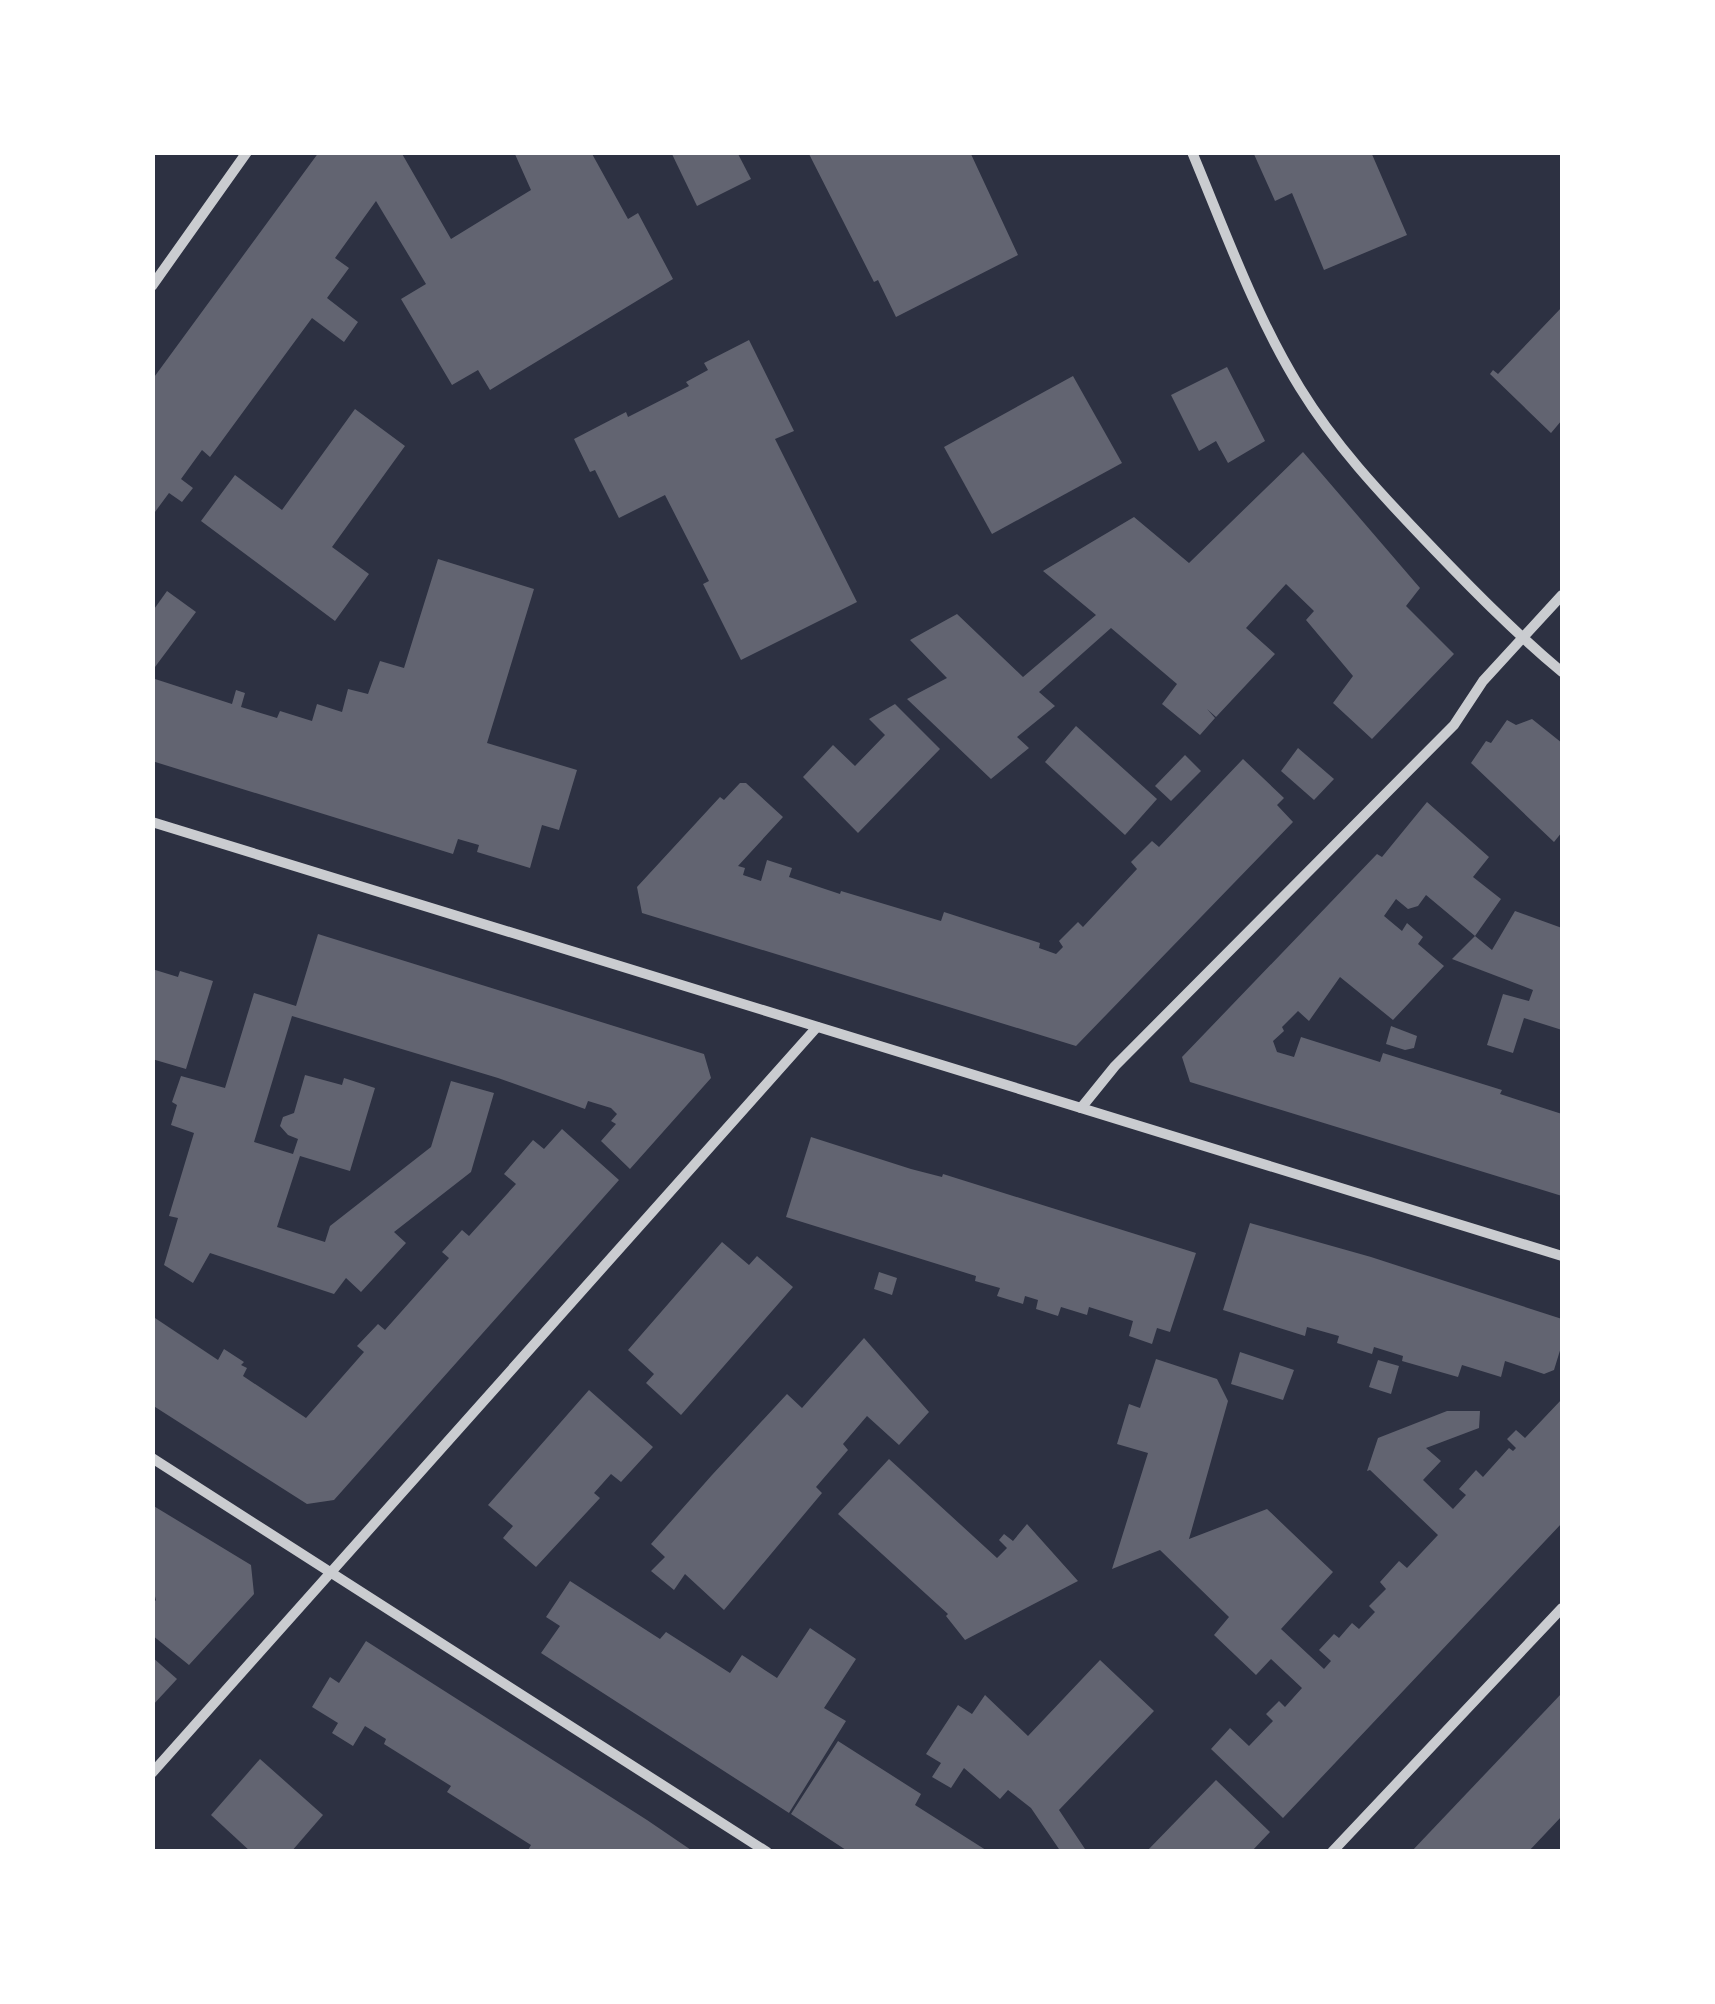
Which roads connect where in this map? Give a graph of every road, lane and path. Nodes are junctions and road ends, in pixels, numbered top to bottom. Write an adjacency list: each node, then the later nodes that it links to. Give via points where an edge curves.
1 (247, 152): 3 (street)
2 (1192, 152): 5 (street, via 1267,327 1334,439)
3 (152, 286)
4 (1562, 595): 5 (street)
5 (1522, 638): 6 (street); 9 (street, via 1482,681 1454,725)
6 (1562, 672)
7 (152, 822): 8 (street)
8 (817, 1027): 9 (street); 12 (street)
9 (1081, 1108): 10 (street)
10 (1562, 1256)
11 (152, 1458): 12 (street)
12 (331, 1572): 14 (street); 15 (street)
13 (1562, 1608): 16 (street)
14 (152, 1772)
15 (768, 1852)
16 (1332, 1852)

